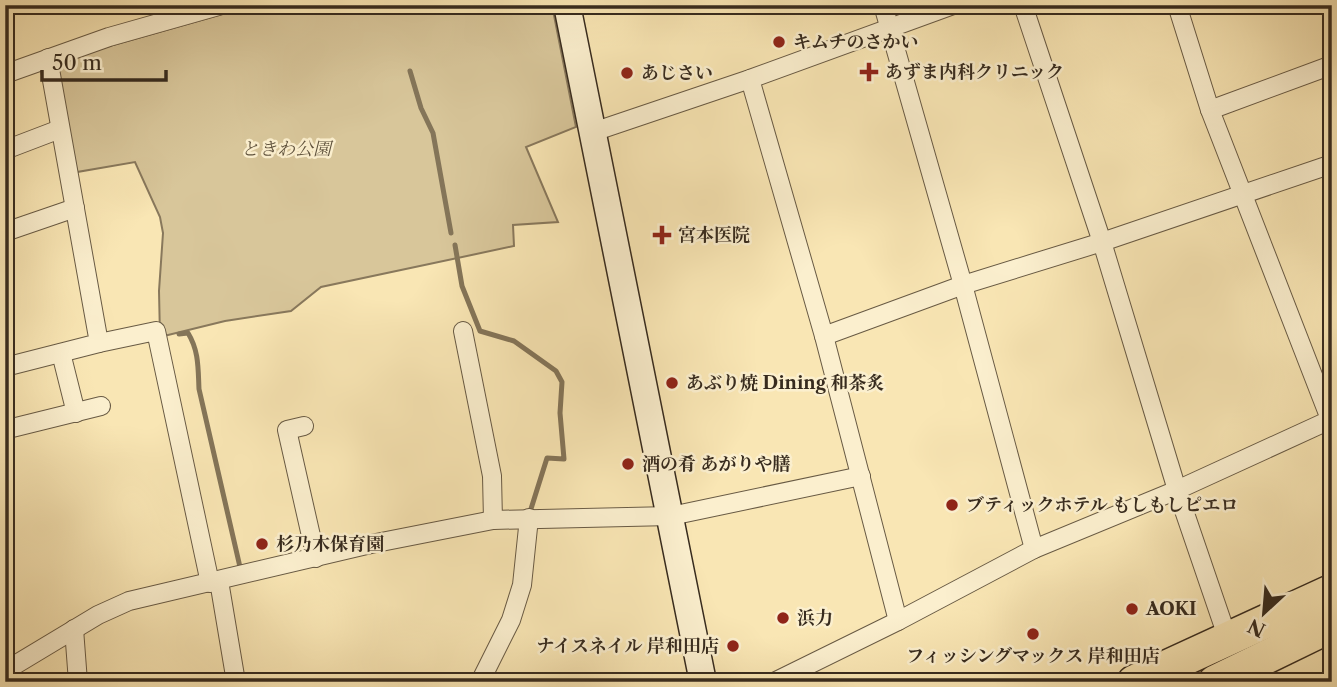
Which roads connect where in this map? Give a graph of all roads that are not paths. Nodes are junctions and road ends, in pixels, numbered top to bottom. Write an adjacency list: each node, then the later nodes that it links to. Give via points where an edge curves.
1 (222, 5): 8 (street)
2 (567, 5): 14 (street)
3 (883, 5): 7 (street)
4 (953, 5): 7 (street)
5 (1023, 5): 20 (street)
6 (1177, 5): 12 (street)
7 (890, 29): 11 (street); 21 (street)
8 (48, 58): 10 (street); 13 (street)
9 (1332, 65): 12 (street)
10 (5, 74)
11 (750, 79): 14 (street); 23 (street)
12 (1210, 110): 17 (street)
13 (60, 129): 15 (street); 18 (street)
14 (593, 132): 34 (street)
15 (5, 149)
16 (1332, 164): 17 (street)
17 (1243, 193): 20 (street); 29 (street)
18 (75, 208): 19 (street); 24 (street)
19 (5, 232)
20 (1102, 242): 21 (street); 33 (street)
21 (963, 285): 23 (street); 37 (street)
22 (463, 331): 36 (street, via 492,476)
23 (824, 335): 32 (street)
24 (99, 343): 25 (street); 39 (street, via 156,331)
25 (61, 353): 26 (street); 28 (street)
26 (5, 367)
27 (101, 406): 28 (street)
28 (76, 413): 30 (street)
29 (1331, 419): 33 (street)
30 (20, 421)
31 (304, 426): 38 (street, via 286,430)
32 (861, 476): 34 (street); 41 (street)
33 (1177, 489): 37 (street); 44 (street)
34 (671, 516): 35 (street); 50 (street)
35 (529, 518): 36 (street); 49 (street, via 522,585 511,620)
36 (493, 520): 38 (street)
37 (1034, 549): 41 (street)
38 (316, 558): 39 (street)
39 (214, 582): 43 (street, via 129,601); 48 (street)
40 (1332, 591): 44 (highway)
41 (898, 621): 51 (street)
42 (1332, 625): 46 (highway)
43 (75, 629): 45 (street); 47 (street)
44 (1228, 639): 46 (street); 52 (highway)
45 (5, 671)
46 (1232, 678)
47 (78, 682)
48 (236, 682)
49 (480, 682)
50 (704, 682)
51 (774, 682)
52 (1134, 682)

